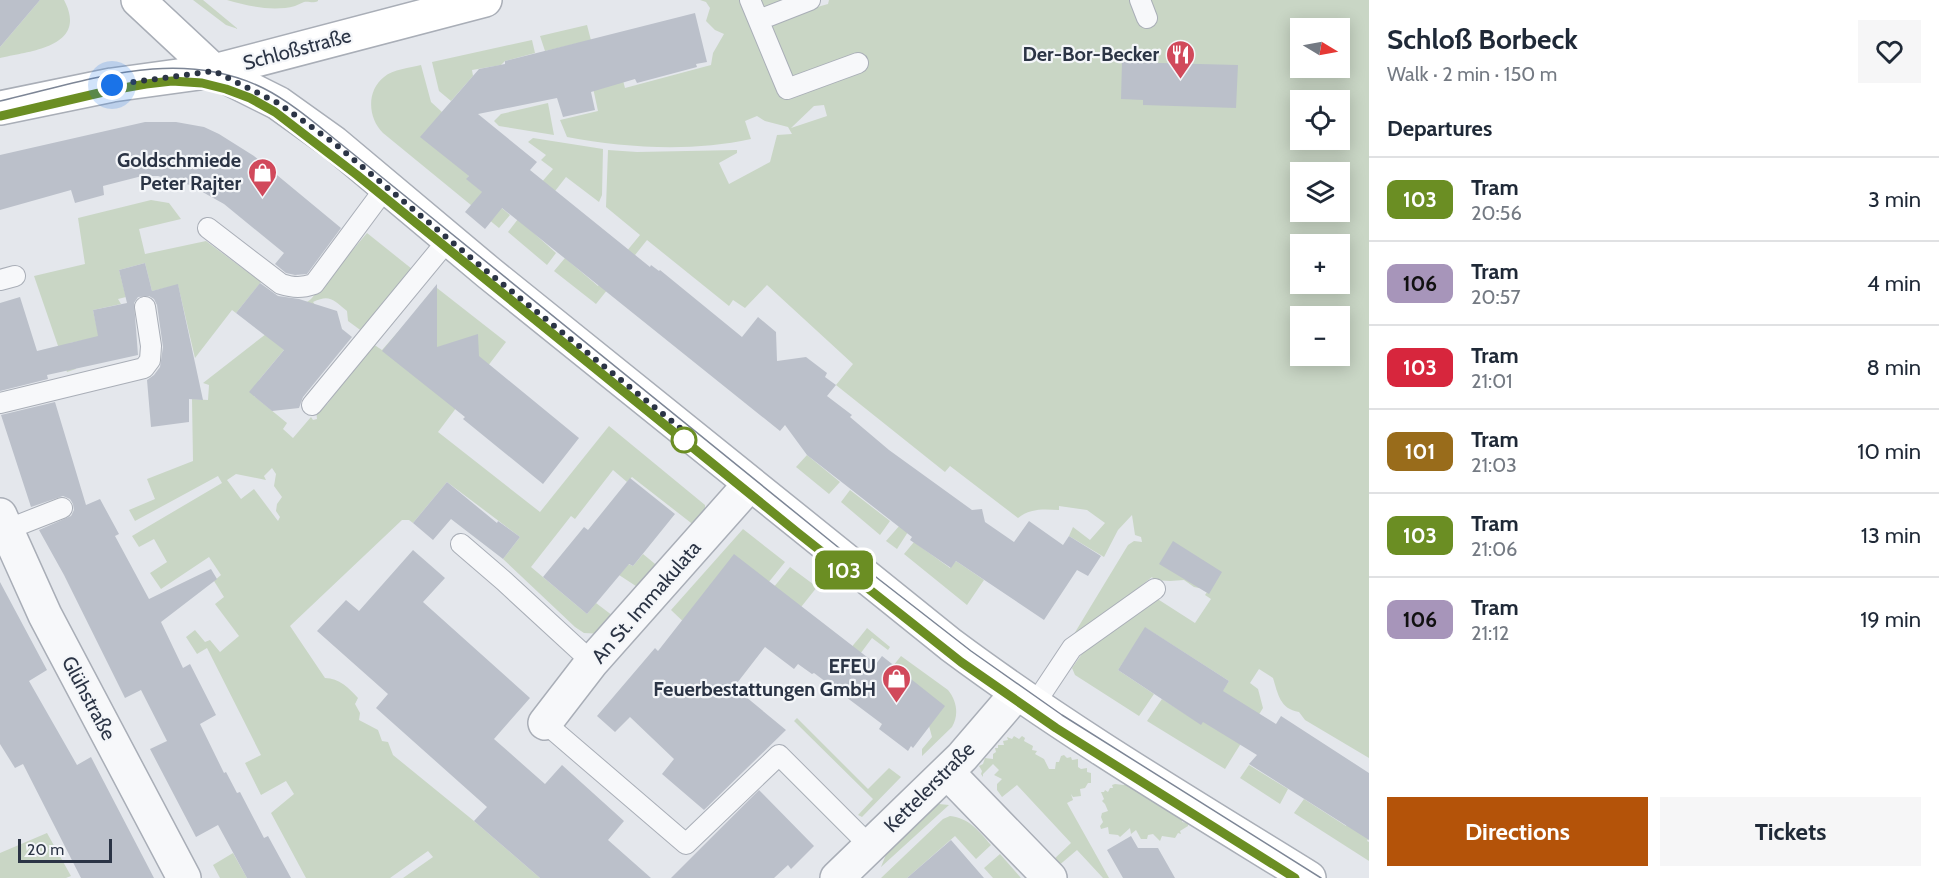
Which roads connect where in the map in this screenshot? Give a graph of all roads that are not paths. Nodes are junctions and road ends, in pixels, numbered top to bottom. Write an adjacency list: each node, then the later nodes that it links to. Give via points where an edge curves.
1 (138, 0): 7 (street)
2 (750, 0): 5 (lane)
3 (810, 0): 5 (lane)
4 (476, 1): 7 (street, Schloßstraße)
5 (759, 20): 6 (lane, via 787,88)
6 (858, 63)
7 (214, 71): 8 (street, Schloßstraße, via 112,85); 9 (street, via 291,111)
8 (0, 108)
9 (386, 188): 10 (lane, via 314,284 305,287 281,284); 11 (street)
10 (208, 228)
11 (448, 240): 14 (lane); 15 (street)
12 (145, 307): 13 (lane, via 151,346 150,360 144,368)
13 (0, 403)
14 (312, 405)
15 (750, 484): 20 (street, An St. Immakulata); 21 (street, via 936,633)
16 (62, 508): 17 (lane)
17 (3, 522): 25 (street, Glühstraße, via 45,615)
18 (461, 544): 20 (lane)
19 (1155, 589): 21 (lane, via 1072,648)
20 (592, 662): 22 (street, An St. Immakulata)
21 (1026, 699): 23 (street, Kettelerstraße); 28 (street)
22 (546, 723): 24 (lane, via 686,844 719,822 779,755)
23 (947, 772): 24 (street, Kettelerstraße); 27 (street)
24 (870, 846): 26 (street, Kettelerstraße)
25 (184, 878)
26 (837, 878)
27 (1050, 878)
28 (1309, 878)

